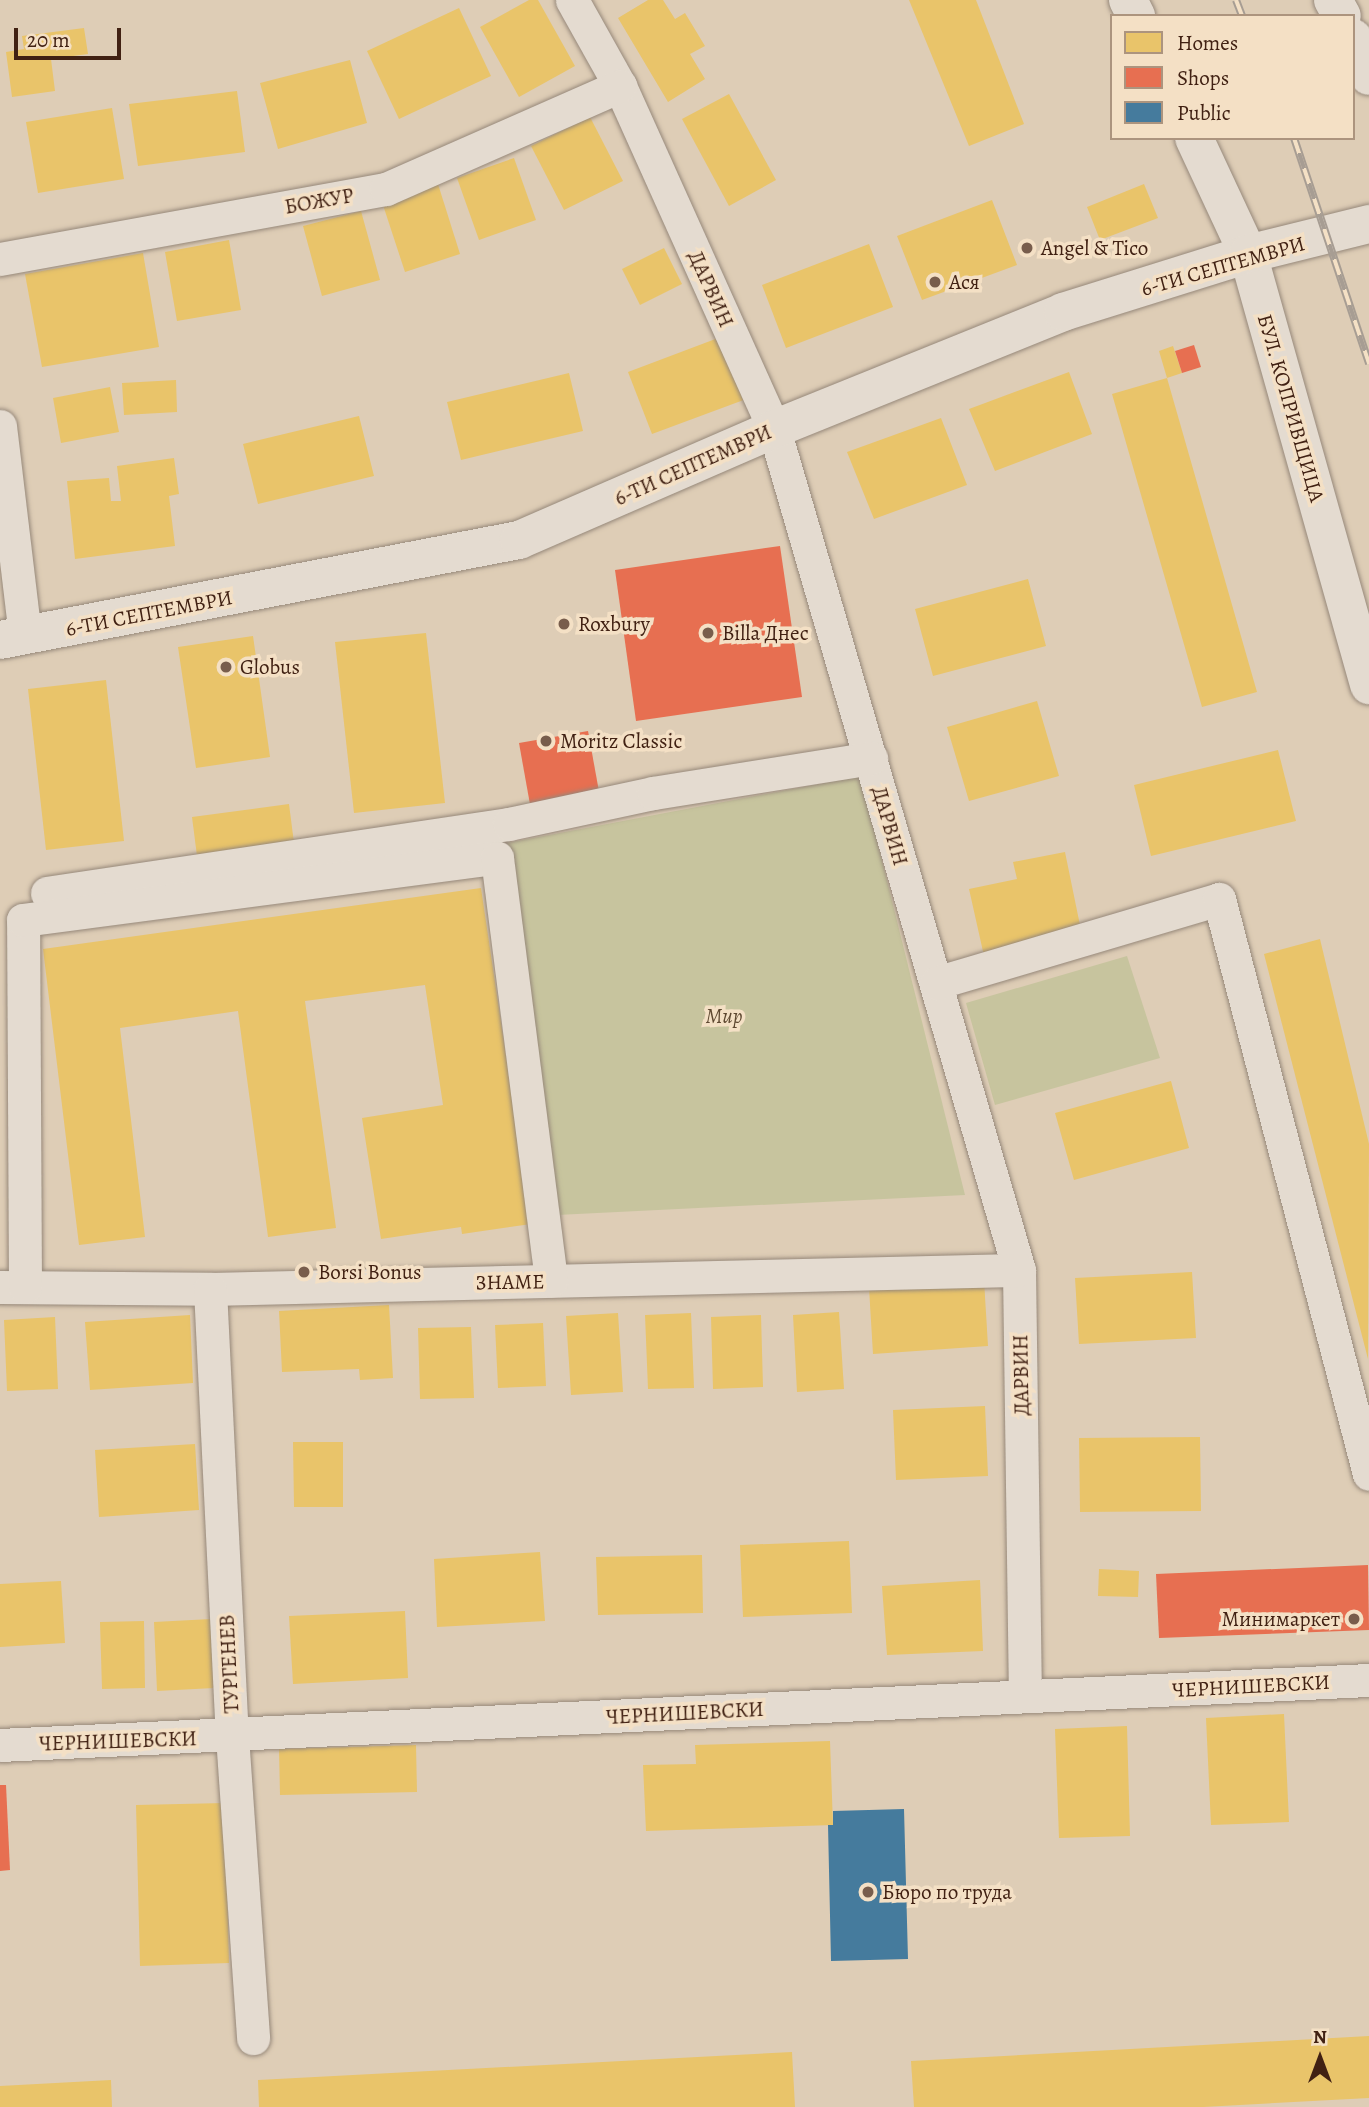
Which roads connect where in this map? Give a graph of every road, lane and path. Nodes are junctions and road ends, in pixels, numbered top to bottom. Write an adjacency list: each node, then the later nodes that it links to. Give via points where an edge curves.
1 (572, 0): 4 (street, ДАРВИН)
2 (1355, 43): 3 (street)
3 (1369, 76)
4 (620, 86): 8 (street, БОЖУР, via 386,189); 10 (street, ДАРВИН)
5 (1195, 140): 7 (street, БУЛ. КОПРИВЩИЦА)
6 (1369, 224): 7 (street, 6-ТИ СЕПТЕМВРИ)
7 (1248, 254): 10 (street, 6-ТИ СЕПТЕМВРИ, via 1063,312); 12 (street, БУЛ. КОПРИВЩИЦА)
8 (0, 260)
9 (0, 426): 11 (street)
10 (774, 429): 11 (street, 6-ТИ СЕПТЕМВРИ, via 520,540); 13 (street, ДАРВИН)
11 (12, 638)
12 (1369, 685)
13 (871, 758): 14 (street, via 653,793 509,824); 15 (street, ДАРВИН)
14 (47, 893)
15 (936, 983): 16 (street, ДАРВИН); 20 (street, via 1219,899)
16 (1019, 1270): 17 (street, ЗНАМЕ); 22 (street, ДАРВИН)
17 (551, 1281): 18 (street, via 497,858 23,920); 19 (street, ЗНАМЕ)
18 (13, 1287): 19 (street, ЗНАМЕ)
19 (210, 1289): 23 (street, ТУРГЕНЕВ)
20 (1369, 1474)
21 (1369, 1680): 22 (street, ЧЕРНИШЕВСКИ)
22 (1026, 1696): 23 (street, ЧЕРНИШЕВСКИ)
23 (232, 1737): 24 (street, ЧЕРНИШЕВСКИ); 25 (street, ТУРГЕНЕВ)
24 (0, 1745)
25 (253, 2038)

